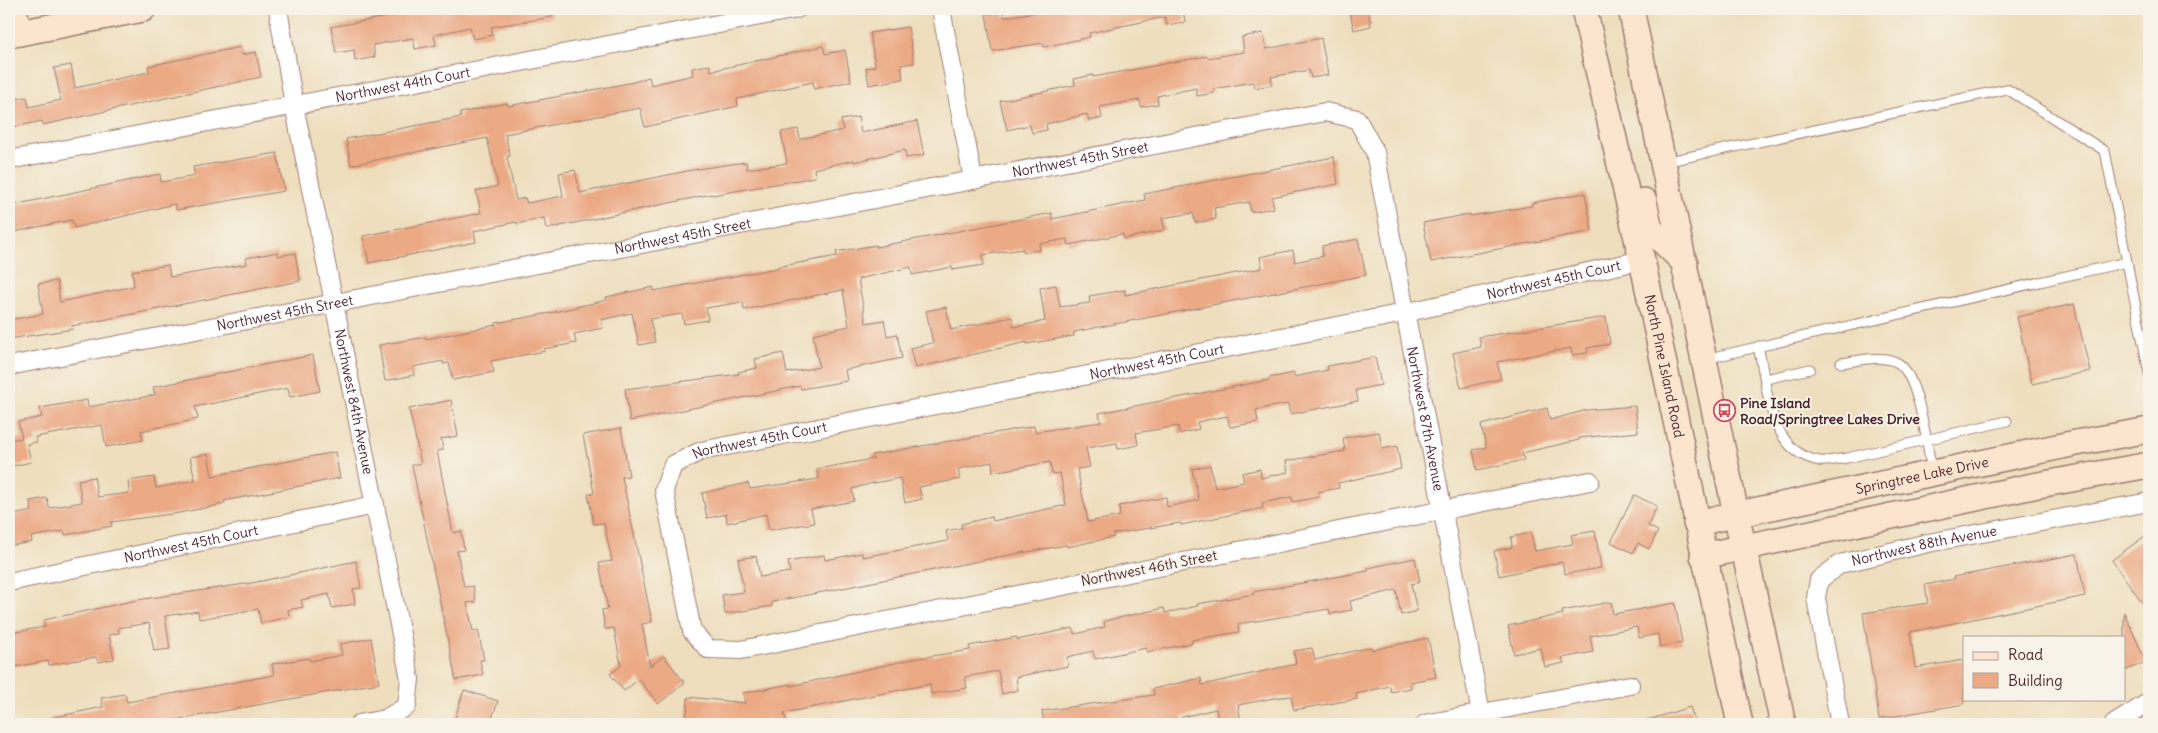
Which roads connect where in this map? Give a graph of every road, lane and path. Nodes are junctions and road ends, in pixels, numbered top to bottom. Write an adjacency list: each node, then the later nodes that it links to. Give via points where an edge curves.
1 (14, 9): 8 (main road)
2 (143, 9): 8 (main road)
3 (278, 9): 10 (street, Northwest 84th Avenue)
4 (797, 9): 10 (street, Northwest 44th Court)
5 (941, 9): 14 (street)
6 (1584, 9): 9 (main road, North Pine Island Road)
7 (1631, 9): 13 (main road)
8 (14, 34)
9 (1594, 52): 15 (main road, North Pine Island Road); 17 (main road, via 1628,131 1650,229)
10 (294, 105): 12 (street, Northwest 44th Court); 18 (street, Northwest 84th Avenue)
11 (1357, 119): 14 (street, Northwest 45th Street, via 1325,112); 19 (street, Northwest 87th Avenue, via 1375,152)
12 (9, 160)
13 (1664, 162): 16 (lane, via 2007,89 2104,151); 17 (main road)
14 (973, 179): 18 (street, Northwest 45th Street)
15 (1642, 260): 19 (street, Northwest 45th Court); 37 (main road, North Pine Island Road)
16 (2127, 262): 20 (lane); 25 (lane)
17 (1685, 263): 21 (main road)
18 (334, 302): 23 (street, Northwest 45th Street); 34 (street, Northwest 84th Avenue)
19 (1404, 313): 35 (street, Northwest 87th Avenue); 41 (street, Northwest 45th Court, via 701,451 673,465 664,490 692,631)
20 (1758, 346): 21 (lane); 26 (lane)
21 (1704, 359): 36 (main road)
22 (1840, 363): 29 (lane, via 1876,359 1896,362 1909,372)
23 (9, 366)
24 (1810, 369): 26 (lane)
25 (2149, 373)
26 (1766, 379): 29 (lane, via 1776,428 1785,442 1804,457 1822,461 1847,458)
27 (2007, 421): 29 (lane)
28 (2149, 430): 31 (main road, Springtree Lake Drive)
29 (1926, 440): 31 (lane)
30 (2149, 465): 38 (main road, via 2033,486)
31 (1933, 474): 36 (main road, Springtree Lake Drive)
32 (1590, 481): 35 (street, Northwest 46th Street)
33 (2149, 502): 49 (street, Northwest 88th Avenue, via 1928,543 1840,564 1819,580 1816,598)
34 (375, 505): 40 (street, Northwest 45th Court); 45 (street, Northwest 84th Avenue, via 410,679 407,706 386,719)
35 (1442, 509): 41 (street, Northwest 46th Street, via 741,650); 44 (street, Northwest 87th Avenue)
36 (1736, 514): 37 (main road, Springtree Lake Drive); 38 (main road)
37 (1696, 523): 39 (main road, North Pine Island Road)
38 (1744, 549): 39 (main road); 48 (main road)
39 (1703, 556): 47 (main road, North Pine Island Road)
40 (9, 582)
41 (708, 649)
42 (1630, 685): 44 (street)
43 (2149, 702): 50 (street)
44 (1482, 719): 46 (street)
45 (359, 724)
46 (1425, 724)
47 (1740, 724)
48 (1783, 724)
49 (1840, 724)
50 (2114, 724)

